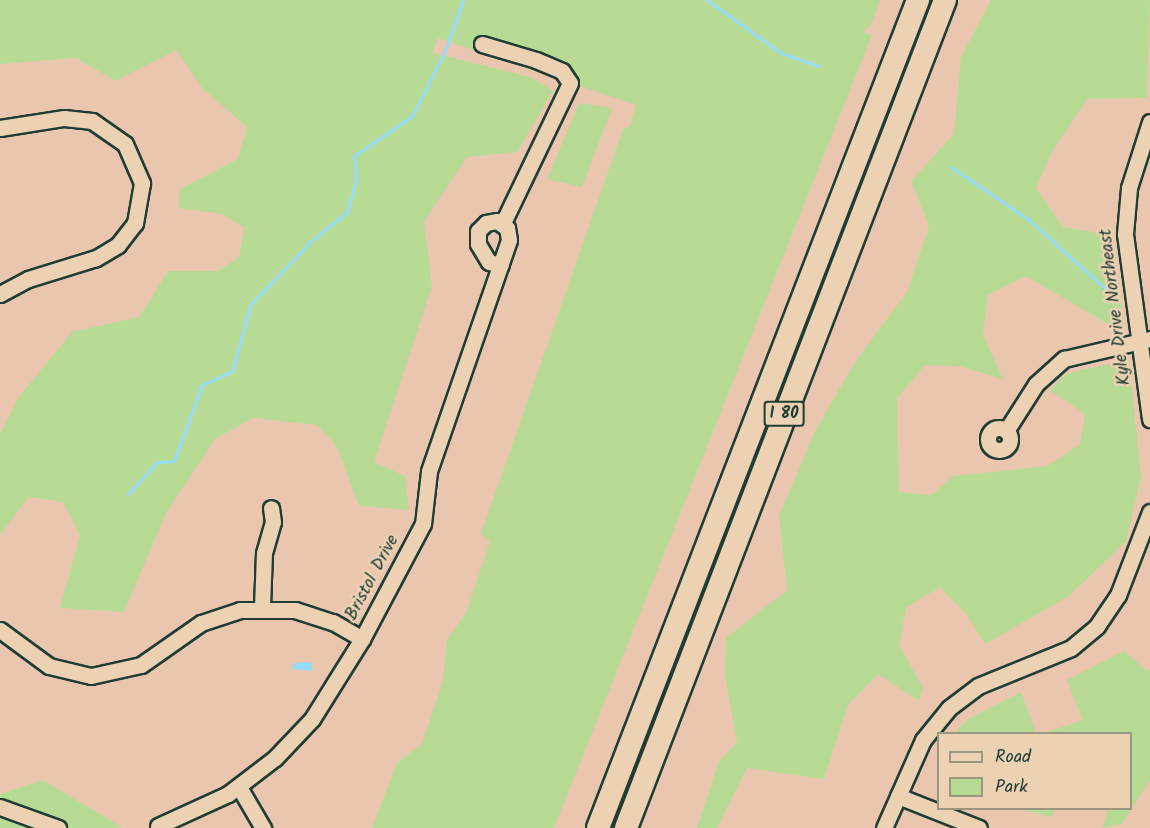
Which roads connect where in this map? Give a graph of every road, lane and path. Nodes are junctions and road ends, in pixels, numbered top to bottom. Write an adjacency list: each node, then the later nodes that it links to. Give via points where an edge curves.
1 (918, 0): 23 (highway, I 80)
2 (945, 0): 24 (highway, I 80)
3 (482, 44): 6 (street, via 562,71 570,83)
4 (1150, 122): 9 (street, Kyle Drive Northeast, via 1126,208 1127,254)
5 (0, 128): 8 (street, via 64,118 92,121 125,144 138,168 142,191 135,223 107,253 28,279)
6 (502, 225): 7 (street, Bristol Drive, via 507,228 509,240); 7 (street, via 497,221 486,223 478,231 478,244 489,262)
7 (501, 265): 16 (street, Bristol Drive, via 429,471 423,524)
8 (0, 294)
9 (1144, 340): 10 (street, Kyle Drive Northeast); 11 (street, via 1076,355 1059,363 1036,384)
10 (1150, 419)
11 (1006, 431)
12 (271, 507): 14 (street, via 273,522 264,553)
13 (1150, 512): 18 (street, via 1118,595 1097,626 1071,648 978,686 949,708 923,740)
14 (262, 607): 15 (street, via 201,623 141,665 110,675 77,675 49,666); 16 (street, via 315,614)
15 (0, 630)
16 (362, 639): 17 (street, Bristol Drive, via 312,719 275,758)
17 (239, 787): 20 (street, Bristol Drive, via 211,804); 22 (street)
18 (898, 796): 25 (street); 26 (street)
19 (0, 807): 21 (street)
20 (158, 826)
21 (58, 828)
22 (263, 828)
23 (598, 828)
24 (626, 828)
25 (884, 828)
26 (979, 828)

